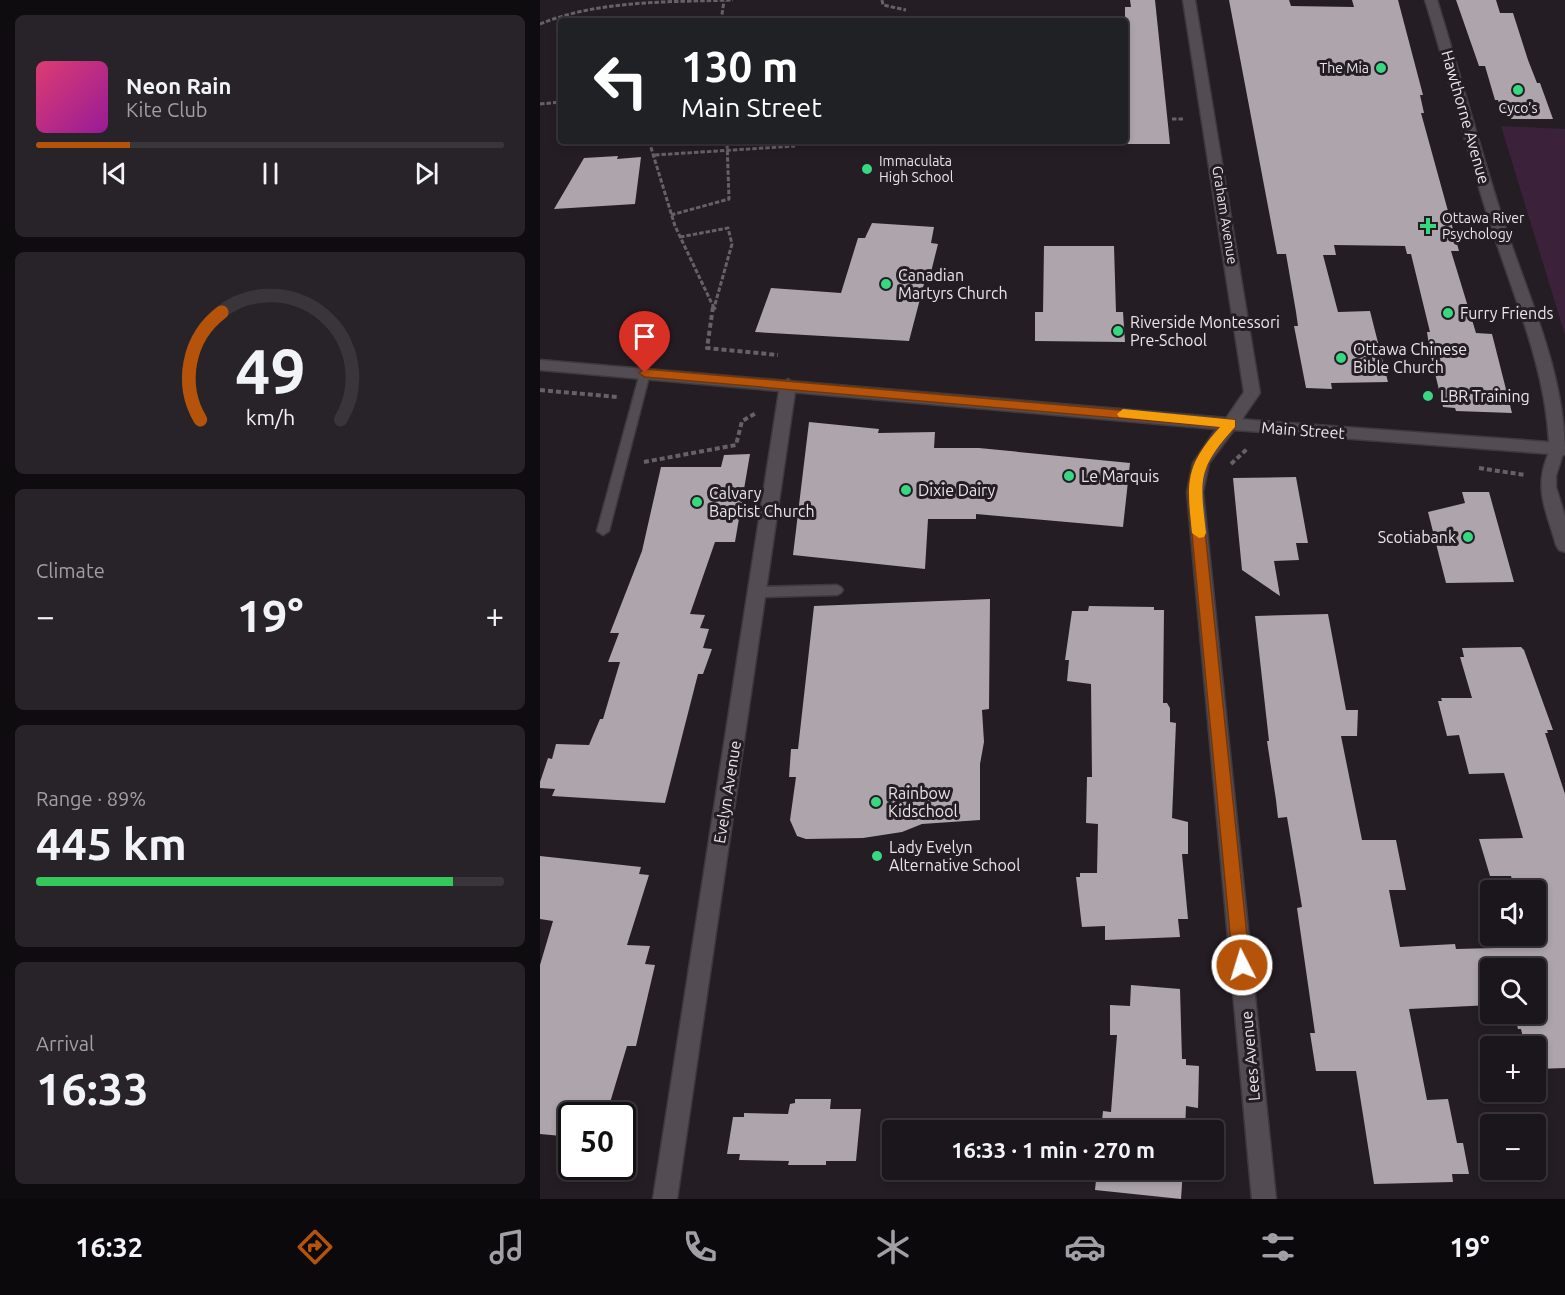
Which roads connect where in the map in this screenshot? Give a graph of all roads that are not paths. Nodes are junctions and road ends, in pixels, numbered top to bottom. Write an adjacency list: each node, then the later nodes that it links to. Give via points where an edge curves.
1 (1189, 0): 6 (main road, Graham Avenue, via 1252,393)
2 (1431, 0): 7 (main road, Hawthorne Avenue, via 1548,380)
3 (540, 365): 4 (main road, Main Street)
4 (645, 373): 5 (main road, Main Street); 8 (lane)
5 (788, 385): 6 (main road, Main Street); 11 (main road, Evelyn Avenue)
6 (1230, 424): 7 (main road, Main Street); 13 (main road, Lees Avenue, via 1204,455 1197,470 1195,492)
7 (1561, 449): 9 (main road, Hawthorne Avenue, via 1548,476 1548,487)
8 (603, 531)
9 (1565, 545)
10 (837, 590): 11 (lane)
11 (757, 592): 12 (main road, Evelyn Avenue)
12 (665, 1199)
13 (1264, 1199)

